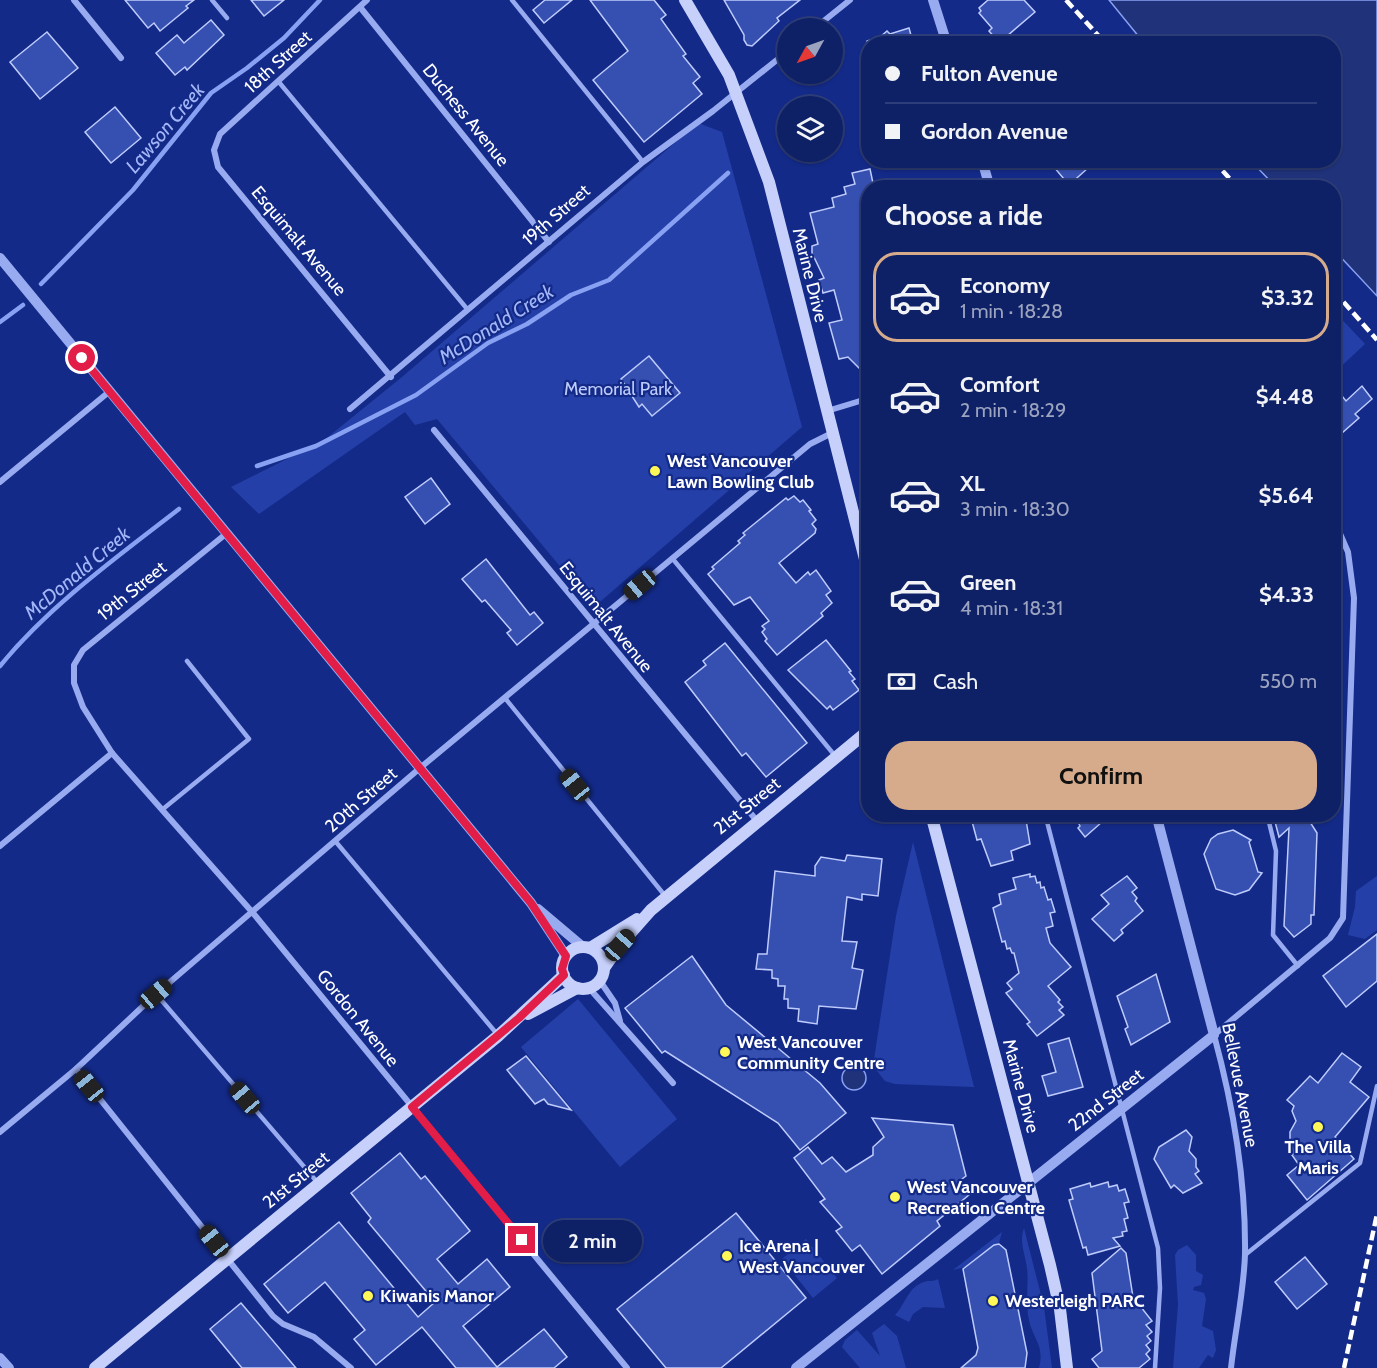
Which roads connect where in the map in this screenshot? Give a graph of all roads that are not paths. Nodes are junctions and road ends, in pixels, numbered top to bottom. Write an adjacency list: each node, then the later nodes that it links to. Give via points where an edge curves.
1 (74, 0): 12 (street)
2 (212, 0): 9 (lane)
3 (367, 0): 8 (street, 18th Street)
4 (512, 0): 17 (lane)
5 (685, 0): 15 (main road, Marine Drive, via 726,68)
6 (850, 0): 10 (street)
7 (933, 0): 11 (street)
8 (360, 7): 14 (street, 18th Street); 18 (street, Duchess Avenue)
9 (227, 18)
10 (828, 18)
11 (944, 36)
12 (121, 58)
13 (777, 60): 15 (street, 19th Street)
14 (278, 81): 16 (street, 18th Street, via 219,134); 20 (lane)
15 (736, 93): 17 (street, 19th Street); 25 (main road, Marine Drive, via 769,182)
16 (214, 150): 21 (street, Esquimalt Avenue, via 218,167)
17 (643, 162): 18 (street, 19th Street)
18 (549, 242): 20 (street, 19th Street)
19 (0, 258): 22 (street)
20 (468, 311): 21 (street, 19th Street)
21 (391, 377): 24 (street, 19th Street)
22 (110, 391): 28 (street); 29 (street)
23 (861, 401): 25 (street)
24 (350, 409)
25 (827, 411): 27 (main road, Marine Drive)
26 (434, 430): 33 (street, Esquimalt Avenue)
27 (832, 434): 31 (main road, Marine Drive); 32 (street, 20th Street, via 810,444)
28 (0, 482)
29 (226, 533): 35 (street, 19th Street, via 83,650 74,665); 40 (street)
30 (1341, 536): 55 (street, 22nd Street, via 1348,552 1354,598 1343,918 1330,938)
31 (861, 544)
32 (672, 558): 33 (street, 20th Street); 39 (lane)
33 (593, 625): 36 (street, 20th Street); 42 (street, Esquimalt Avenue)
34 (187, 661): 41 (lane, via 249,739)
35 (74, 682): 38 (street, Gordon Avenue, via 83,707)
36 (505, 698): 40 (street, 20th Street); 49 (lane)
37 (861, 737): 39 (main road, 21st Street)
38 (112, 753): 41 (street, Gordon Avenue); 48 (street)
39 (836, 757): 42 (main road, 21st Street)
40 (420, 768): 47 (street, 20th Street); 50 (street)
41 (163, 809): 52 (street, Gordon Avenue)
42 (757, 821): 49 (main road, 21st Street)
43 (934, 822): 70 (main road, Marine Drive)
44 (1047, 822): 68 (lane)
45 (1158, 822): 62 (street, Bellevue Avenue)
46 (1269, 822): 55 (lane, via 1276,851 1273,934)
47 (336, 842): 52 (street, 20th Street); 63 (lane)
48 (0, 846)
49 (666, 897): 51 (main road, 21st Street)
50 (531, 903): 53 (street); 54 (street)
51 (651, 910): 53 (main road, 21st Street); 56 (main road, 21st Street)
52 (253, 913): 59 (street, 20th Street); 67 (street, Gordon Avenue)
53 (586, 947): 54 (main road); 56 (main road, via 600,956)
54 (566, 956): 57 (main road)
55 (1298, 966): 62 (street, 22nd Street)
56 (604, 968): 58 (main road)
57 (564, 975): 58 (main road); 60 (main road, 21st Street)
58 (588, 985): 60 (main road, 21st Street); 61 (street); 61 (street, via 615,1003)
59 (156, 994): 64 (street, 20th Street); 71 (lane)
60 (519, 1018): 63 (main road, 21st Street)
61 (621, 1022): 65 (street)
62 (1214, 1035): 68 (street, 22nd Street); 72 (street, Bellevue Avenue, via 1228,1095 1241,1187)
63 (498, 1036): 67 (main road, 21st Street)
64 (76, 1069): 69 (street, 20th Street); 73 (street)
65 (673, 1083)
66 (1377, 1086): 72 (lane, via 1360,1163)
67 (412, 1107): 71 (main road, 21st Street); 78 (street, Gordon Avenue)
68 (1122, 1109): 70 (street, 22nd Street); 81 (lane, via 1158,1248)
69 (0, 1132)
70 (1028, 1182): 79 (street, 22nd Street); 80 (main road, Marine Drive, via 1060,1309)
71 (320, 1185): 73 (main road, 21st Street)
72 (1245, 1255): 82 (street, Bellevue Avenue)
73 (228, 1259): 76 (main road, 21st Street); 77 (street, via 273,1316 314,1337)
74 (0, 1358): 75 (street)
75 (9, 1368)
76 (95, 1368)
77 (351, 1368)
78 (627, 1368)
79 (796, 1368)
80 (1066, 1368)
81 (1155, 1368)
82 (1231, 1368)

